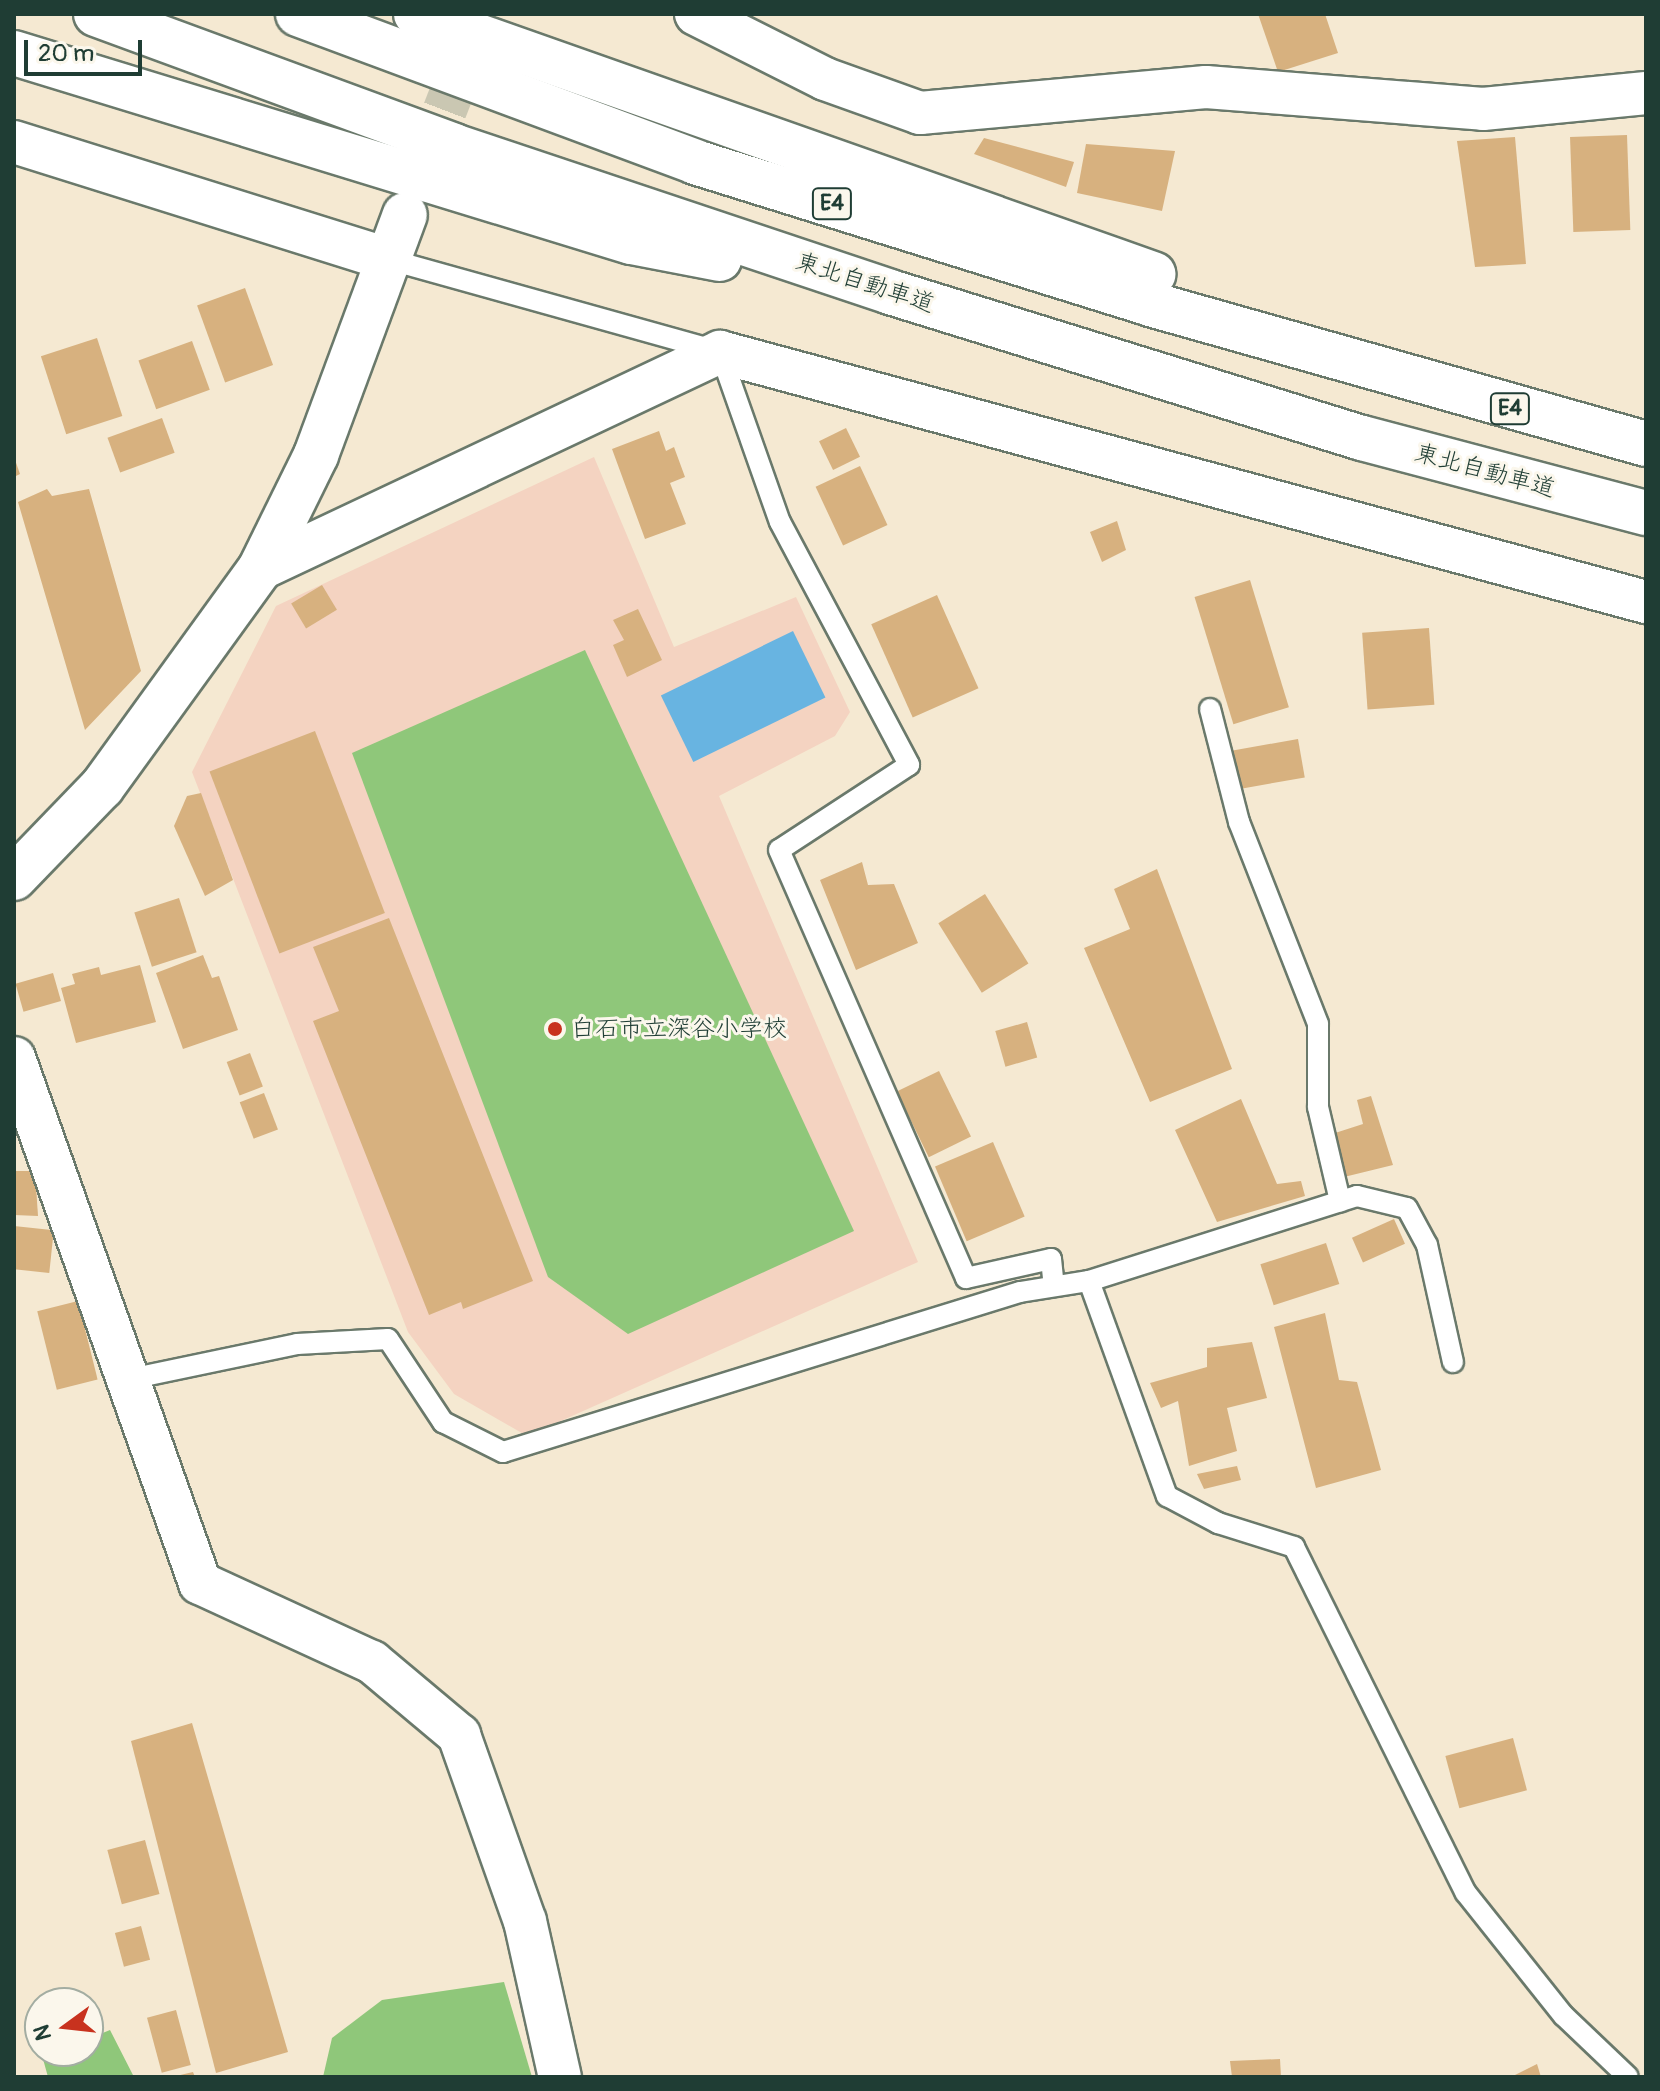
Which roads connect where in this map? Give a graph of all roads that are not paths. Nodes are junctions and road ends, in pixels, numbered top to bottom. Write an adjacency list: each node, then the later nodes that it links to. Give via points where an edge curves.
1 (96, 14): 10 (main road, 東北自動車道, via 454,146)
2 (298, 14): 12 (main road, E4, via 695,162)
3 (416, 14): 12 (main road, via 1158,276)
4 (696, 14): 6 (street, via 825,79 920,113 1206,87 1483,109)
5 (14, 53): 10 (main road, via 631,242)
6 (1646, 93)
7 (14, 142): 9 (street)
8 (405, 215): 9 (main road)
9 (391, 260): 11 (lane); 15 (main road, via 316,455)
10 (890, 292): 14 (main road, 東北自動車道, via 1362,438)
11 (720, 352): 15 (street); 16 (street); 22 (lane, via 780,522 909,765 779,850 966,1278 1051,1259)
12 (1375, 369): 13 (main road, E4)
13 (1646, 444)
14 (1646, 513)
15 (260, 569): 18 (main road, via 102,787)
16 (1646, 602)
17 (1210, 709): 20 (lane, via 1239,822 1318,1024 1318,1107)
18 (14, 878)
19 (14, 1058): 24 (street)
20 (1340, 1201): 21 (lane); 23 (lane, via 1357,1196 1407,1208 1427,1245)
21 (1089, 1281): 22 (lane); 26 (lane, via 1167,1496 1218,1523 1294,1547 1466,1893 1564,2016)
22 (1054, 1286): 24 (lane, via 1020,1292 503,1452 443,1422 388,1339 297,1344)
23 (1453, 1362)
24 (125, 1380): 25 (street, via 200,1583 372,1662 459,1735 525,1921)
25 (560, 2077)
26 (1628, 2077)

